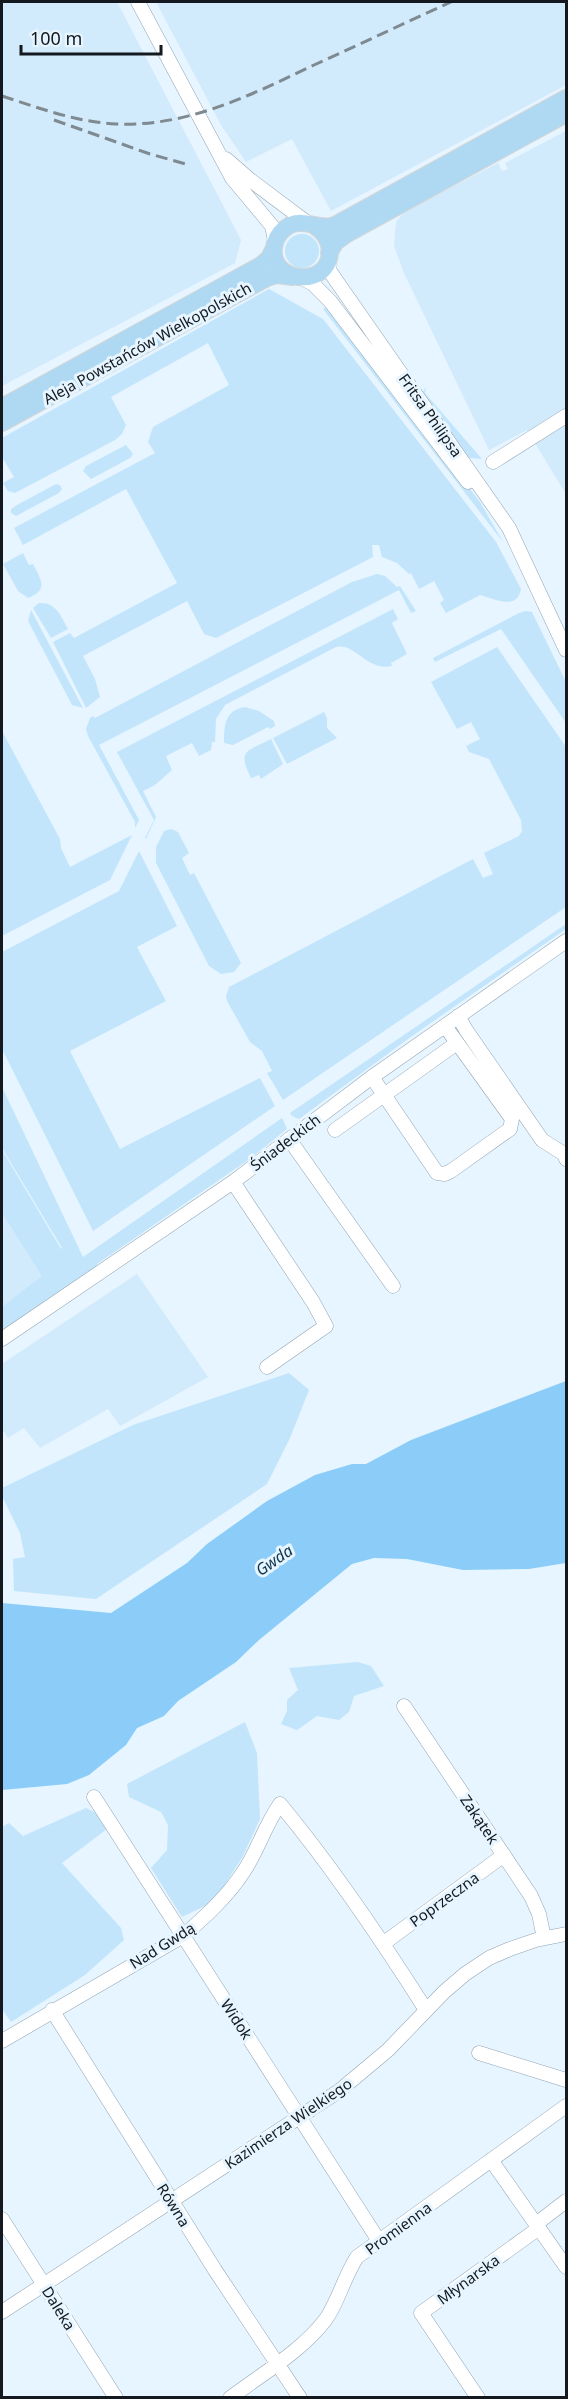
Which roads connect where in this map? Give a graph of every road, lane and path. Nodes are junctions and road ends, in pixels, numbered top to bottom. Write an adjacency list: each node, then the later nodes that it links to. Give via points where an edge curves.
1 (138, 2): 4 (street)
2 (567, 98): 5 (main road, via 335,225)
3 (567, 114): 7 (main road, via 347,234 336,242)
4 (216, 147): 5 (street, via 249,179); 6 (street, via 232,178 272,226)
5 (311, 224): 6 (main road, via 289,226 279,234); 7 (main road, via 326,237)
6 (275, 245): 8 (main road, via 279,267); 9 (main road, Aleja Powstańców Wielkopolskich, via 261,265)
7 (329, 256): 8 (main road, via 320,272); 13 (street, Fritsa Philipsa, via 329,270 335,279 496,506)
8 (299, 278): 11 (main road, Aleja Powstańców Wielkopolskich, via 267,278); 13 (street, Fritsa Philipsa, via 314,284 330,301 495,518)
9 (2, 407)
10 (567, 416): 12 (street)
11 (2, 423)
12 (493, 462)
13 (529, 573): 14 (street, Fritsa Philipsa)
14 (567, 650)
15 (567, 941): 16 (street, Śniadeckich)
16 (459, 1016): 17 (street, Śniadeckich); 23 (street, via 542,1140)
17 (445, 1026): 18 (street); 19 (street, Śniadeckich)
18 (457, 1043): 20 (street); 20 (street, via 512,1119 512,1126 451,1172 437,1173)
19 (372, 1077): 20 (street); 22 (street, Śniadeckich)
20 (385, 1094): 21 (street)
21 (334, 1130)
22 (289, 1139): 24 (street, Śniadeckich); 25 (street)
23 (567, 1159)
24 (233, 1182): 26 (street, Śniadeckich); 27 (street, via 326,1326)
25 (393, 1286)
26 (2, 1340)
27 (267, 1367)
28 (404, 1706): 30 (street, Zakątek)
29 (94, 1797): 32 (street, Widok)
30 (504, 1855): 33 (street, Zakątek, via 536,1906); 34 (street, Poprzeczna)
31 (567, 1934): 33 (street, Kazimierza Wielkiego)
32 (183, 1936): 34 (street, Nad Gwdą, via 207,1915 245,1870 280,1804); 35 (street, Nad Gwdą); 41 (street, Widok)
33 (544, 1938): 36 (street, Kazimierza Wielkiego, via 489,1958 455,1982)
34 (384, 1943): 36 (street)
35 (52, 2010): 37 (street, Nad Gwdą); 43 (street, Równa)
36 (426, 2010): 41 (street, Kazimierza Wielkiego, via 375,2062)
37 (2, 2041)
38 (479, 2053): 39 (street)
39 (567, 2080)
40 (567, 2106): 42 (street, Promienna)
41 (300, 2117): 43 (street, Kazimierza Wielkiego); 47 (street, Widok)
42 (491, 2160): 46 (street); 47 (street, Promienna)
43 (171, 2201): 49 (street, Kazimierza Wielkiego); 51 (street, Równa)
44 (567, 2201): 46 (street)
45 (2, 2219): 49 (street, Daleka)
46 (538, 2226): 48 (street); 55 (street, Młynarska, via 421,2313)
47 (379, 2241): 51 (street, Promienna, via 357,2257 328,2316 301,2346)
48 (567, 2267)
49 (44, 2284): 50 (street, Kazimierza Wielkiego); 52 (street, Daleka)
50 (2, 2312)
51 (278, 2362): 53 (street, Promienna); 54 (street, Równa)
52 (116, 2397)
53 (230, 2397)
54 (300, 2397)
55 (478, 2397)

